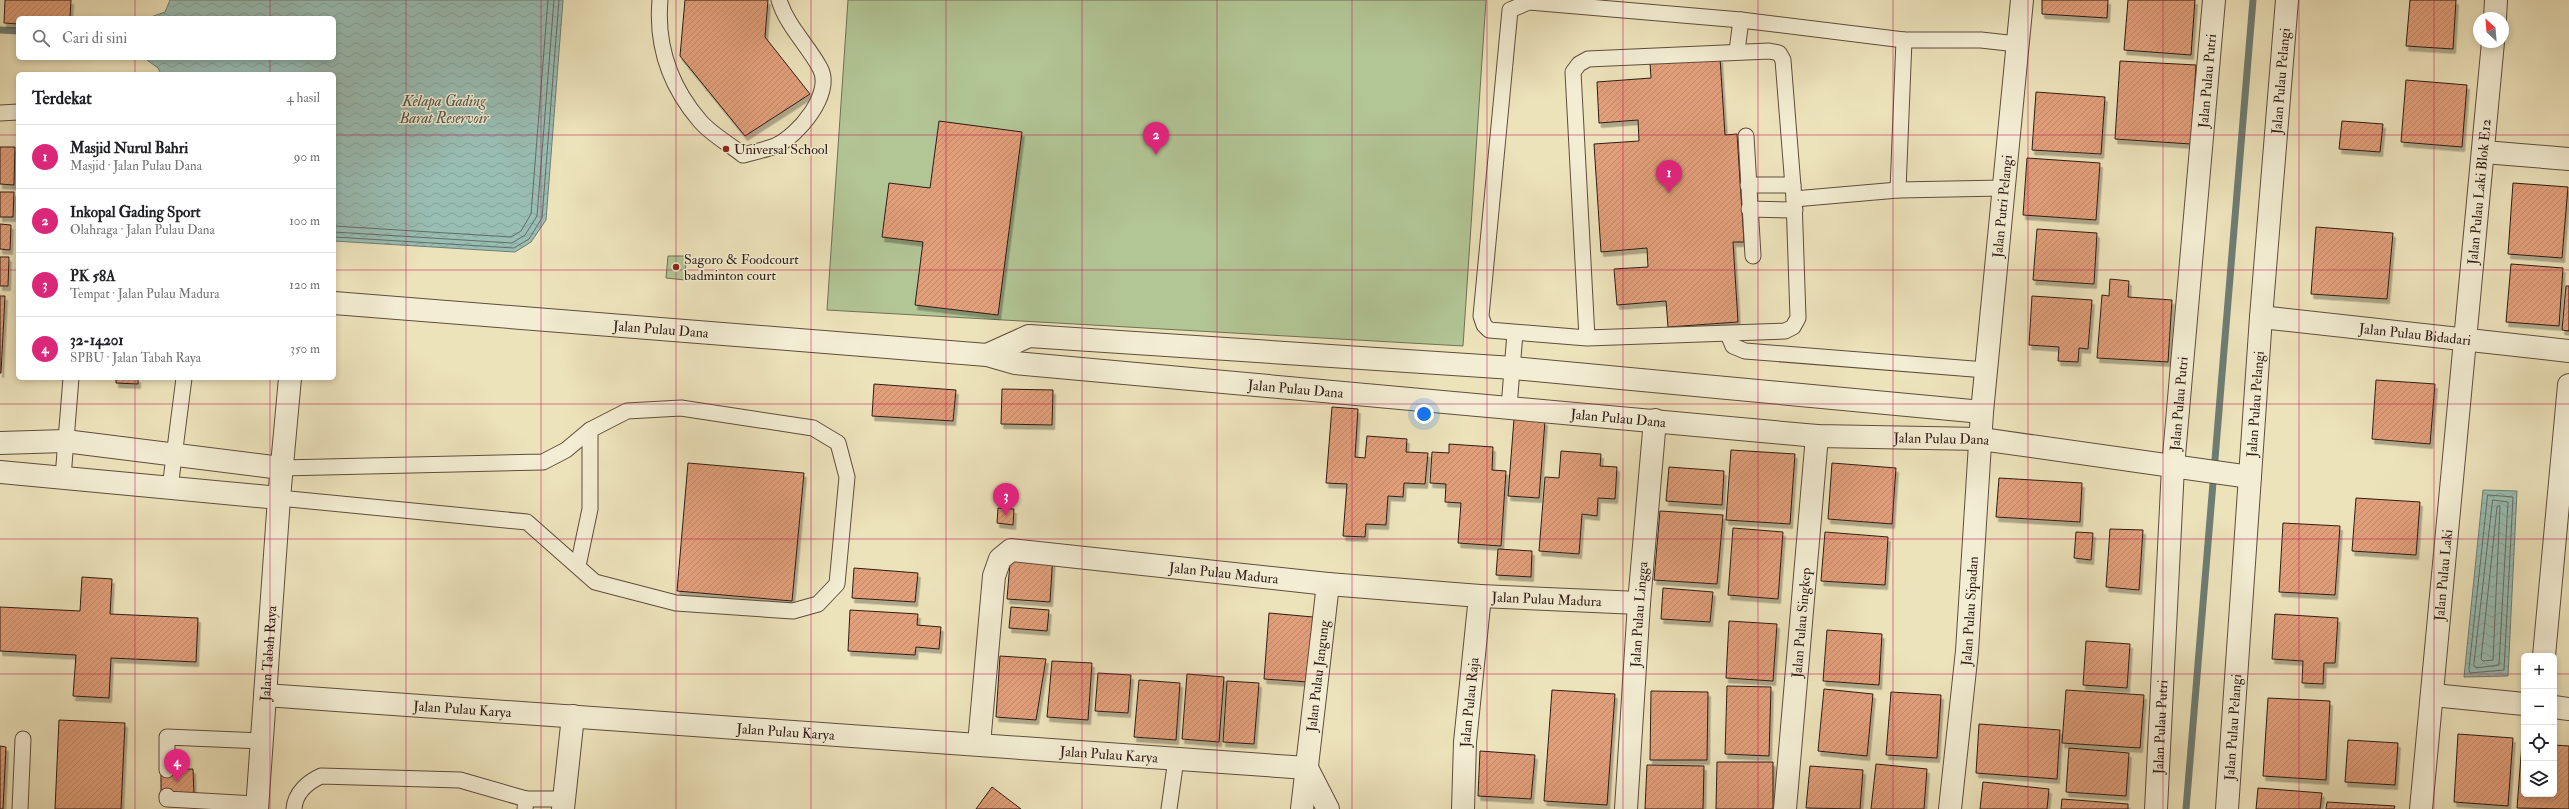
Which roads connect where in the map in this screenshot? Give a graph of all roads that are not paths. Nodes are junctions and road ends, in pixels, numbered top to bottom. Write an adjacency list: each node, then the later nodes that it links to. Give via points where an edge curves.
1 (660, 0): 2 (lane, via 658,24 669,74 700,121 743,155 776,146 800,128 823,92 821,69 798,38)
2 (779, 0)
3 (2022, 0): 10 (street, Jalan Putri Pelangi)
4 (2214, 0): 48 (street, Jalan Pulau Putri)
5 (2287, 0): 25 (street, Jalan Pulau Pelangi)
6 (2496, 0): 7 (street)
7 (2495, 12)
8 (1741, 20): 9 (lane); 12 (lane); 26 (lane, via 1529,2 1510,10 1481,316 1489,330)
9 (1904, 40): 10 (lane, via 1980,40); 20 (lane)
10 (2017, 44): 19 (street, Jalan Putri Pelangi)
11 (2493, 48): 16 (street, Jalan Pulau Laki Blok E12)
12 (1737, 51): 21 (lane, via 1769,51 1779,53 1783,60); 28 (lane, via 1588,59 1579,64 1573,72)
13 (16, 112): 14 (lane)
14 (0, 113)
15 (1746, 136): 18 (lane)
16 (2484, 152): 17 (street); 29 (street, Jalan Pulau Laki Blok E12)
17 (2569, 159)
18 (1748, 185): 21 (lane); 22 (lane)
19 (2003, 188): 20 (lane); 33 (street, Jalan Putri Pelangi)
20 (1898, 190): 21 (lane)
21 (1794, 198): 22 (lane); 27 (lane, via 1798,318 1793,327 1785,331)
22 (1749, 209): 23 (lane)
23 (1753, 256)
24 (336, 303): 31 (street, Jalan Pulau Dana)
25 (2261, 317): 29 (street, Jalan Pulau Bidadari); 50 (street, Jalan Pulau Pelangi)
26 (1515, 333): 28 (lane); 32 (lane)
27 (1728, 334): 28 (lane); 33 (lane, via 1733,346 1745,351)
28 (1587, 338)
29 (2466, 341): 30 (street, Jalan Pulau Bidadari); 61 (street, Jalan Pulau Laki)
30 (2569, 351)
31 (987, 355): 32 (street, Jalan Pulau Dana, via 1030,336); 38 (street, Jalan Pulau Dana, via 1015,363)
32 (1513, 368): 38 (lane); 39 (street, Jalan Pulau Dana)
33 (1986, 370): 39 (street, Jalan Putri Pelangi)
34 (70, 380): 44 (lane)
35 (184, 380): 46 (lane)
36 (290, 380): 47 (street)
37 (2569, 385): 54 (street)
38 (1509, 407): 40 (street, Jalan Pulau Dana)
39 (1982, 412): 43 (street, Jalan Pulau Sipadan)
40 (1655, 420): 42 (street, Jalan Pulau Dana); 58 (street, Jalan Pulau Lingga)
41 (590, 430): 47 (lane, via 566,450 543,462); 55 (lane, via 590,509); 55 (lane, via 627,410 681,408 813,428 838,443 848,477 837,584 818,604 793,611 676,603 595,582)
42 (1817, 436): 43 (street, Jalan Pulau Dana); 83 (street, Jalan Pulau Singkep)
43 (1981, 439): 48 (street, Jalan Pulau Dana, via 2072,450); 84 (street, Jalan Pulau Sipadan, via 1967,651)
44 (65, 441): 45 (street); 46 (street); 51 (lane)
45 (0, 443)
46 (175, 455): 47 (street); 52 (lane)
47 (275, 467): 53 (street, Jalan Tabah Raya)
48 (2173, 467): 50 (street, Jalan Pulau Dana); 85 (street, Jalan Pulau Putri)
49 (0, 472): 51 (street)
50 (2241, 476): 86 (street, Jalan Pulau Pelangi)
51 (63, 478): 52 (street)
52 (170, 488): 53 (street)
53 (273, 498): 55 (lane, via 527,522); 60 (street, Jalan Tabah Raya)
54 (2562, 537): 59 (street)
55 (578, 566)
56 (1328, 584): 57 (street, Jalan Pulau Madura); 68 (street, Jalan Pulau Madura, via 1011,550 1000,559 994,576); 70 (street, Jalan Pulau Jangung)
57 (1480, 596): 58 (street, Jalan Pulau Madura); 81 (street, Jalan Pulau Raja, via 1465,742)
58 (1639, 603): 82 (street, Jalan Pulau Lingga)
59 (2544, 653)
60 (265, 695): 65 (street, Jalan Pulau Karya); 67 (street, Jalan Tabah Raya)
61 (2433, 695): 62 (street); 87 (street, Jalan Pulau Laki)
62 (2521, 704)
63 (2557, 707): 64 (street)
64 (2569, 709)
65 (573, 716): 68 (street, Jalan Pulau Karya); 74 (street)
66 (23, 740): 76 (lane)
67 (259, 741): 71 (lane, via 167,737); 75 (street, Jalan Tabah Raya)
68 (979, 744): 69 (street, Jalan Pulau Karya)
69 (1176, 759): 70 (street, Jalan Pulau Karya); 78 (lane)
70 (1306, 768): 79 (street, Jalan Pulau Jangung); 80 (street)
71 (166, 770)
72 (167, 796): 75 (lane, via 167,799)
73 (526, 804): 74 (lane); 77 (lane, via 460,780 321,776 307,783 294,802)
74 (563, 804)
75 (256, 806)
76 (20, 809)
77 (294, 809)
78 (1169, 809)
79 (1302, 809)
80 (1328, 809)
81 (1463, 809)
82 (1626, 809)
83 (1785, 809)
84 (1950, 809)
85 (2156, 809)
86 (2227, 809)
87 (2421, 809)

